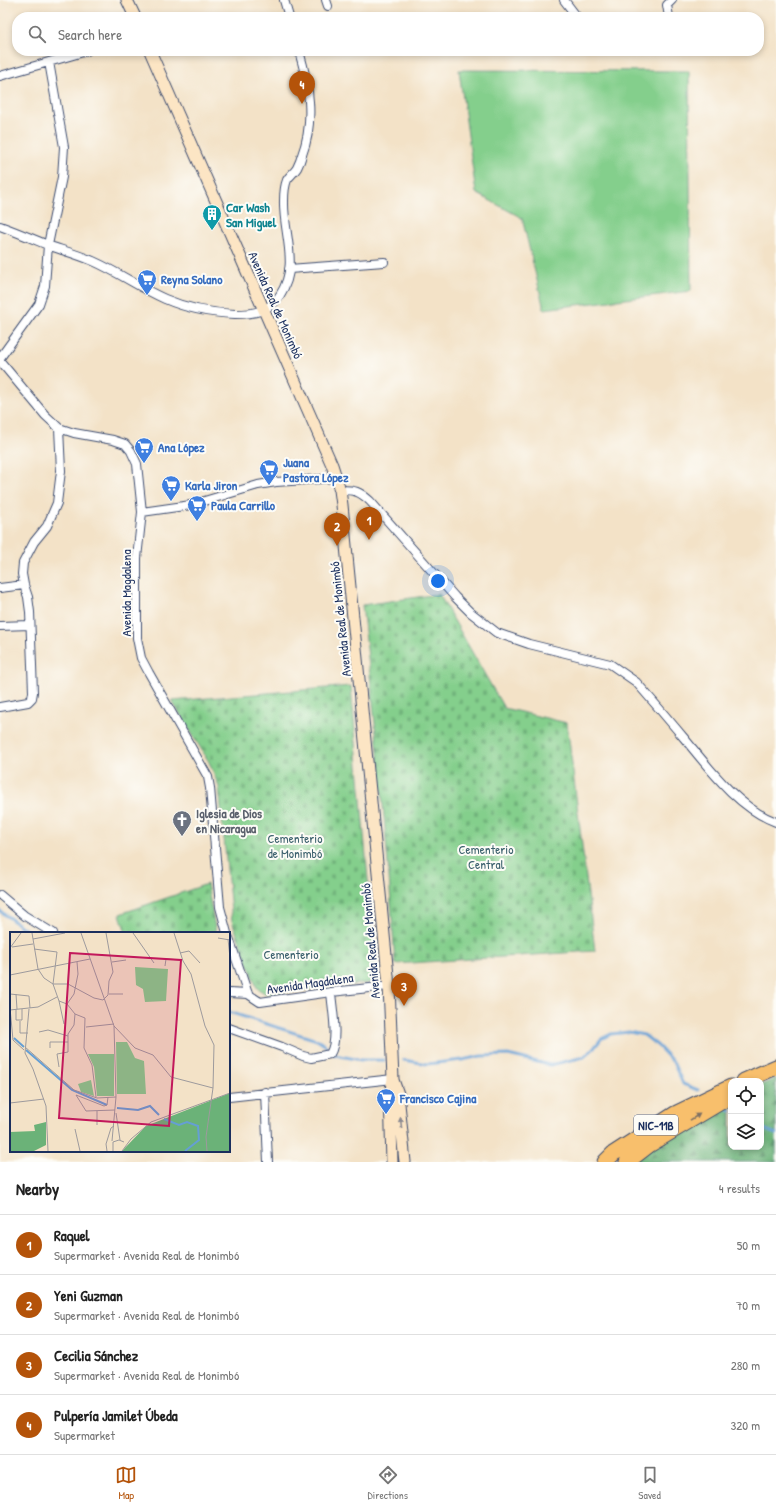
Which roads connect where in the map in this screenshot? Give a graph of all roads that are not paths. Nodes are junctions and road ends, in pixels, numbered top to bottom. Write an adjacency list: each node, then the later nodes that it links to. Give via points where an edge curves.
1 (128, 0): 5 (street)
2 (284, 0): 6 (street)
3 (564, 0): 7 (street)
4 (672, 0): 8 (street, via 667,5)
5 (133, 12)
6 (288, 12)
7 (573, 12)
8 (668, 12)
9 (70, 56): 12 (street)
10 (152, 56): 18 (street, Avenida Real de Monimbó)
11 (300, 56): 17 (street, via 310,116 303,153 297,168 287,181 284,214 290,255)
12 (49, 62): 13 (street); 15 (street, via 64,147 62,177)
13 (0, 76)
14 (0, 226): 15 (street)
15 (48, 245): 18 (street, via 93,261 165,299 190,308 217,313); 19 (street, via 45,286 39,304)
16 (384, 262): 17 (street)
17 (289, 269): 18 (street, via 280,295)
18 (263, 311): 22 (street, Avenida Real de Monimbó)
19 (0, 358)
20 (0, 361): 21 (street, Avenida Magdalena)
21 (59, 428): 24 (street, Avenida Magdalena, via 125,444 137,464); 25 (street, via 62,470 57,503 47,526 34,542 23,563)
22 (336, 478): 23 (street, Avenida Real de Monimbó); 24 (street, via 264,484 191,505)
23 (340, 490): 30 (street, via 355,490 370,501 455,597 497,633 529,644 610,664 625,673 636,682 713,773 744,804); 35 (street, Avenida Real de Monimbó)
24 (142, 512): 33 (street, Avenida Magdalena, via 137,558 137,638 141,658 208,777 220,907)
25 (24, 585): 26 (street); 27 (street, via 28,597)
26 (0, 588)
27 (30, 625): 28 (street); 29 (street, via 32,698 28,702)
28 (0, 626)
29 (0, 707)
30 (776, 822)
31 (0, 895): 32 (street, via 25,916)
32 (51, 932)
33 (227, 932)
34 (230, 941): 38 (street, Avenida Magdalena)
35 (389, 986): 37 (street, Avenida Magdalena); 43 (street, Avenida Real de Monimbó)
36 (230, 992): 38 (street)
37 (331, 992): 38 (street, Avenida Magdalena, via 260,1002); 39 (street, via 334,1044 330,1054 311,1058 303,1056)
38 (248, 994)
39 (230, 1028)
40 (776, 1067): 41 (highway)
41 (751, 1078)
42 (776, 1078): 44 (highway)
43 (393, 1079): 46 (street, via 296,1091); 50 (street, Avenida Real de Monimbó, via 390,1094); 51 (street, Avenida Real de Monimbó, one-way to 43, via 398,1094)
44 (764, 1084)
45 (728, 1088): 52 (highway, NIC-11B, via 675,1114 613,1154)
46 (265, 1092): 47 (street); 49 (street)
47 (230, 1097)
48 (728, 1099): 53 (highway, NIC-11B, one-way to 48, via 649,1145)
49 (268, 1162)
50 (392, 1162)
51 (405, 1162)
52 (605, 1162)
53 (627, 1162)

